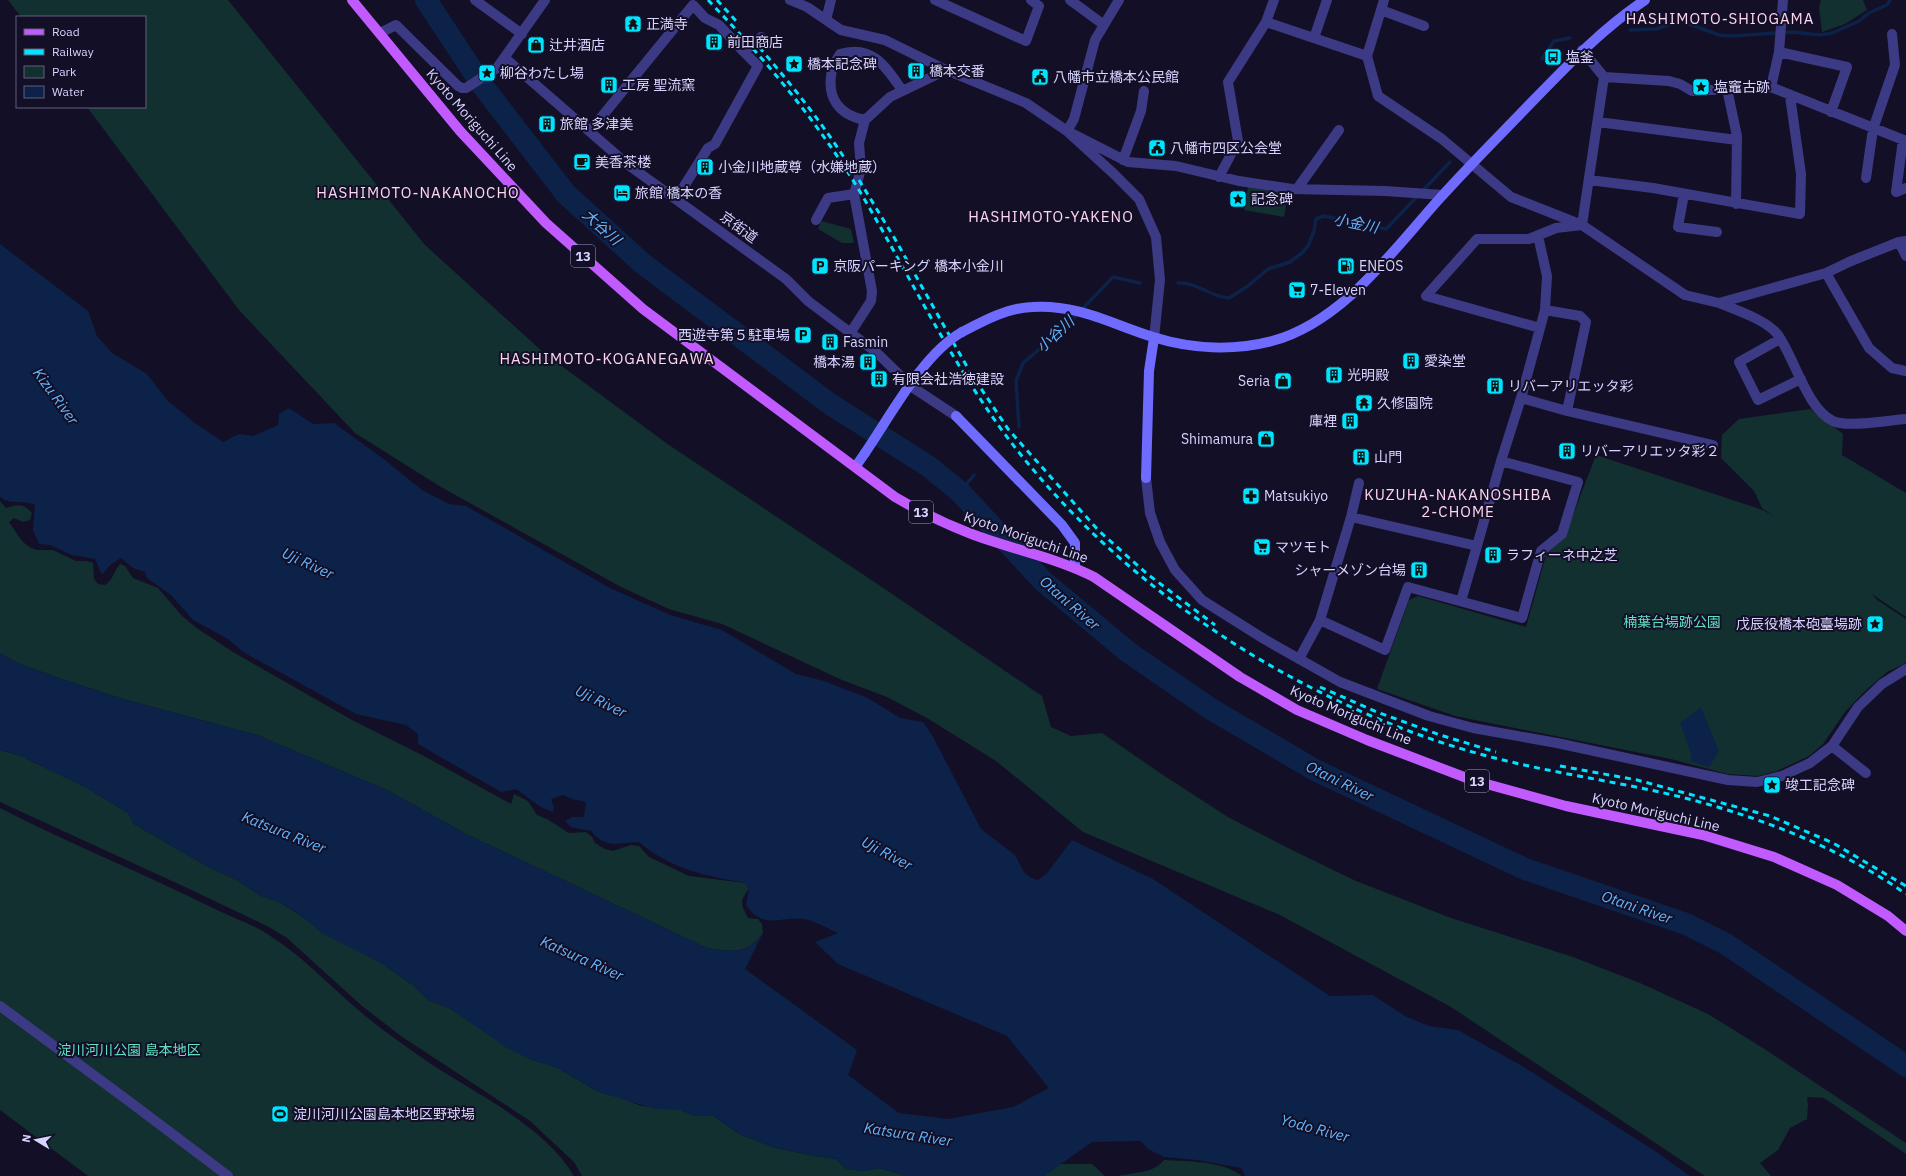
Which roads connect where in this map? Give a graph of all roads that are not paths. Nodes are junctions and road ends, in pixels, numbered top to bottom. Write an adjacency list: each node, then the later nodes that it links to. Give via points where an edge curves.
1 (352, 0): 20 (main road, Kyoto Moriguchi Line / 13)
2 (475, 0): 21 (street)
3 (545, 0): 21 (street)
4 (790, 0): 16 (street, via 808,7)
5 (831, 0): 16 (street)
6 (935, 0): 14 (street, via 1026,41)
7 (1070, 0): 18 (street)
8 (1119, 0): 18 (street)
9 (1274, 0): 17 (street)
10 (1327, 0): 24 (street)
11 (1645, 0): 25 (street)
12 (1782, 0): 27 (street)
13 (691, 2): 26 (street, via 706,18 719,25); 42 (street)
14 (1038, 2)
15 (1382, 5): 19 (street); 28 (street)
16 (826, 20): 30 (street, via 841,30 885,40)
17 (1266, 22): 24 (street); 48 (street, via 1228,82 1238,141)
18 (1104, 24): 43 (street, via 1095,40 1074,118)
19 (1424, 26)
20 (380, 33): 29 (street, via 396,25 462,88 488,75); 78 (main road, Kyoto Moriguchi Line / 13, via 460,131 546,223 642,308)
21 (522, 34): 29 (street)
22 (1892, 34): 40 (street, via 1895,66)
23 (761, 37): 26 (street)
24 (1314, 38): 28 (street)
25 (1582, 50): 31 (street); 47 (street)
26 (744, 52): 56 (street, via 758,66 715,144 708,148)
27 (1778, 52): 32 (street); 37 (street, via 1847,67)
28 (1366, 56): 47 (street, via 1378,96)
29 (505, 58): 42 (street, 京街道)
30 (946, 70): 34 (street, via 908,90); 43 (street, via 1026,103)
31 (1604, 77): 33 (street, via 1669,81 1692,91); 39 (street)
32 (1771, 87): 33 (street); 36 (street)
33 (1727, 89): 44 (street)
34 (902, 90): 38 (street, via 890,97); 38 (street, via 887,68 874,57 850,51 840,54 832,69 831,78 838,108 852,117)
35 (1144, 91): 46 (street, via 1141,111)
36 (1790, 96): 37 (street); 57 (street, via 1801,174 1800,214)
37 (1831, 112): 40 (street)
38 (865, 120): 53 (street, via 859,143 861,169)
39 (1598, 122): 44 (street); 50 (street)
40 (1873, 129): 45 (street); 49 (street)
41 (1339, 130): 52 (street)
42 (590, 131): 56 (street, 京街道, via 627,164)
43 (1067, 131): 46 (street); 69 (street, via 1139,199 1156,237 1160,280)
44 (1737, 140): 57 (street)
45 (1905, 140): 51 (street, via 1896,192)
46 (1124, 160): 48 (street, via 1176,166)
47 (1473, 163): 55 (street); 59 (street, via 1511,197)
48 (1219, 176): 52 (street)
49 (1866, 178)
50 (1589, 180): 54 (street); 59 (street)
51 (1906, 188)
52 (1297, 189): 55 (street)
53 (854, 194): 58 (street, via 828,198); 68 (street, via 872,291 870,301)
54 (1684, 194): 57 (street); 60 (street, via 1678,227)
55 (1443, 195): 69 (street, via 1338,308 1305,328 1273,341 1234,347 1198,348)
56 (676, 199): 68 (street, 京街道, via 786,279 808,301)
57 (1736, 204)
58 (816, 220)
59 (1582, 225): 61 (street, via 1556,228); 65 (street, via 1685,295)
60 (1717, 232)
61 (1538, 236): 66 (street, via 1547,276); 67 (street, via 1528,239 1477,239 1426,296)
62 (1902, 241): 63 (street); 64 (street)
63 (1906, 256)
64 (1826, 273): 65 (street); 71 (street, via 1869,348 1892,368)
65 (1719, 303): 70 (street, via 1751,316 1777,334)
66 (1545, 310): 67 (street); 74 (street, via 1580,316 1586,322)
67 (1540, 328): 73 (street)
68 (851, 332): 82 (street, 京街道, via 912,387 956,416 1062,525 1075,543)
69 (1154, 338): 78 (street, bridge, via 1075,309 1053,306 1007,311 962,332 936,352 921,369); 85 (street, via 1149,371 1146,478 1150,513 1160,542 1175,570 1202,600)
70 (1780, 339): 72 (street); 72 (street, via 1739,362 1758,400)
71 (1906, 371)
72 (1802, 379): 75 (street, via 1819,412 1834,422 1849,424)
73 (1521, 398): 74 (street); 77 (street)
74 (1567, 411): 76 (street)
75 (1906, 419)
76 (1713, 444)
77 (1501, 460): 81 (street); 83 (street, via 1578,482 1562,534 1541,551 1522,618)
78 (856, 466): 82 (main road, Kyoto Moriguchi Line / 13, via 916,510 970,534)
79 (1359, 483): 80 (street)
80 (1351, 517): 81 (street); 84 (street)
81 (1477, 546): 83 (street)
82 (1075, 567): 89 (main road, Kyoto Moriguchi Line / 13, via 1094,577 1240,677 1297,710 1472,780 1566,806 1703,835 1774,857 1837,885 1888,916)
83 (1461, 601): 84 (street, via 1408,586 1385,650)
84 (1320, 620): 85 (street)
85 (1299, 659): 87 (street, via 1340,682 1429,716 1466,726 1728,780 1757,782 1782,776 1810,763)
86 (1906, 669): 87 (street, via 1882,684 1858,708)
87 (1832, 746): 88 (street)
88 (1866, 773)
89 (1906, 931)
90 (0, 1006): 91 (street)
91 (228, 1176)

